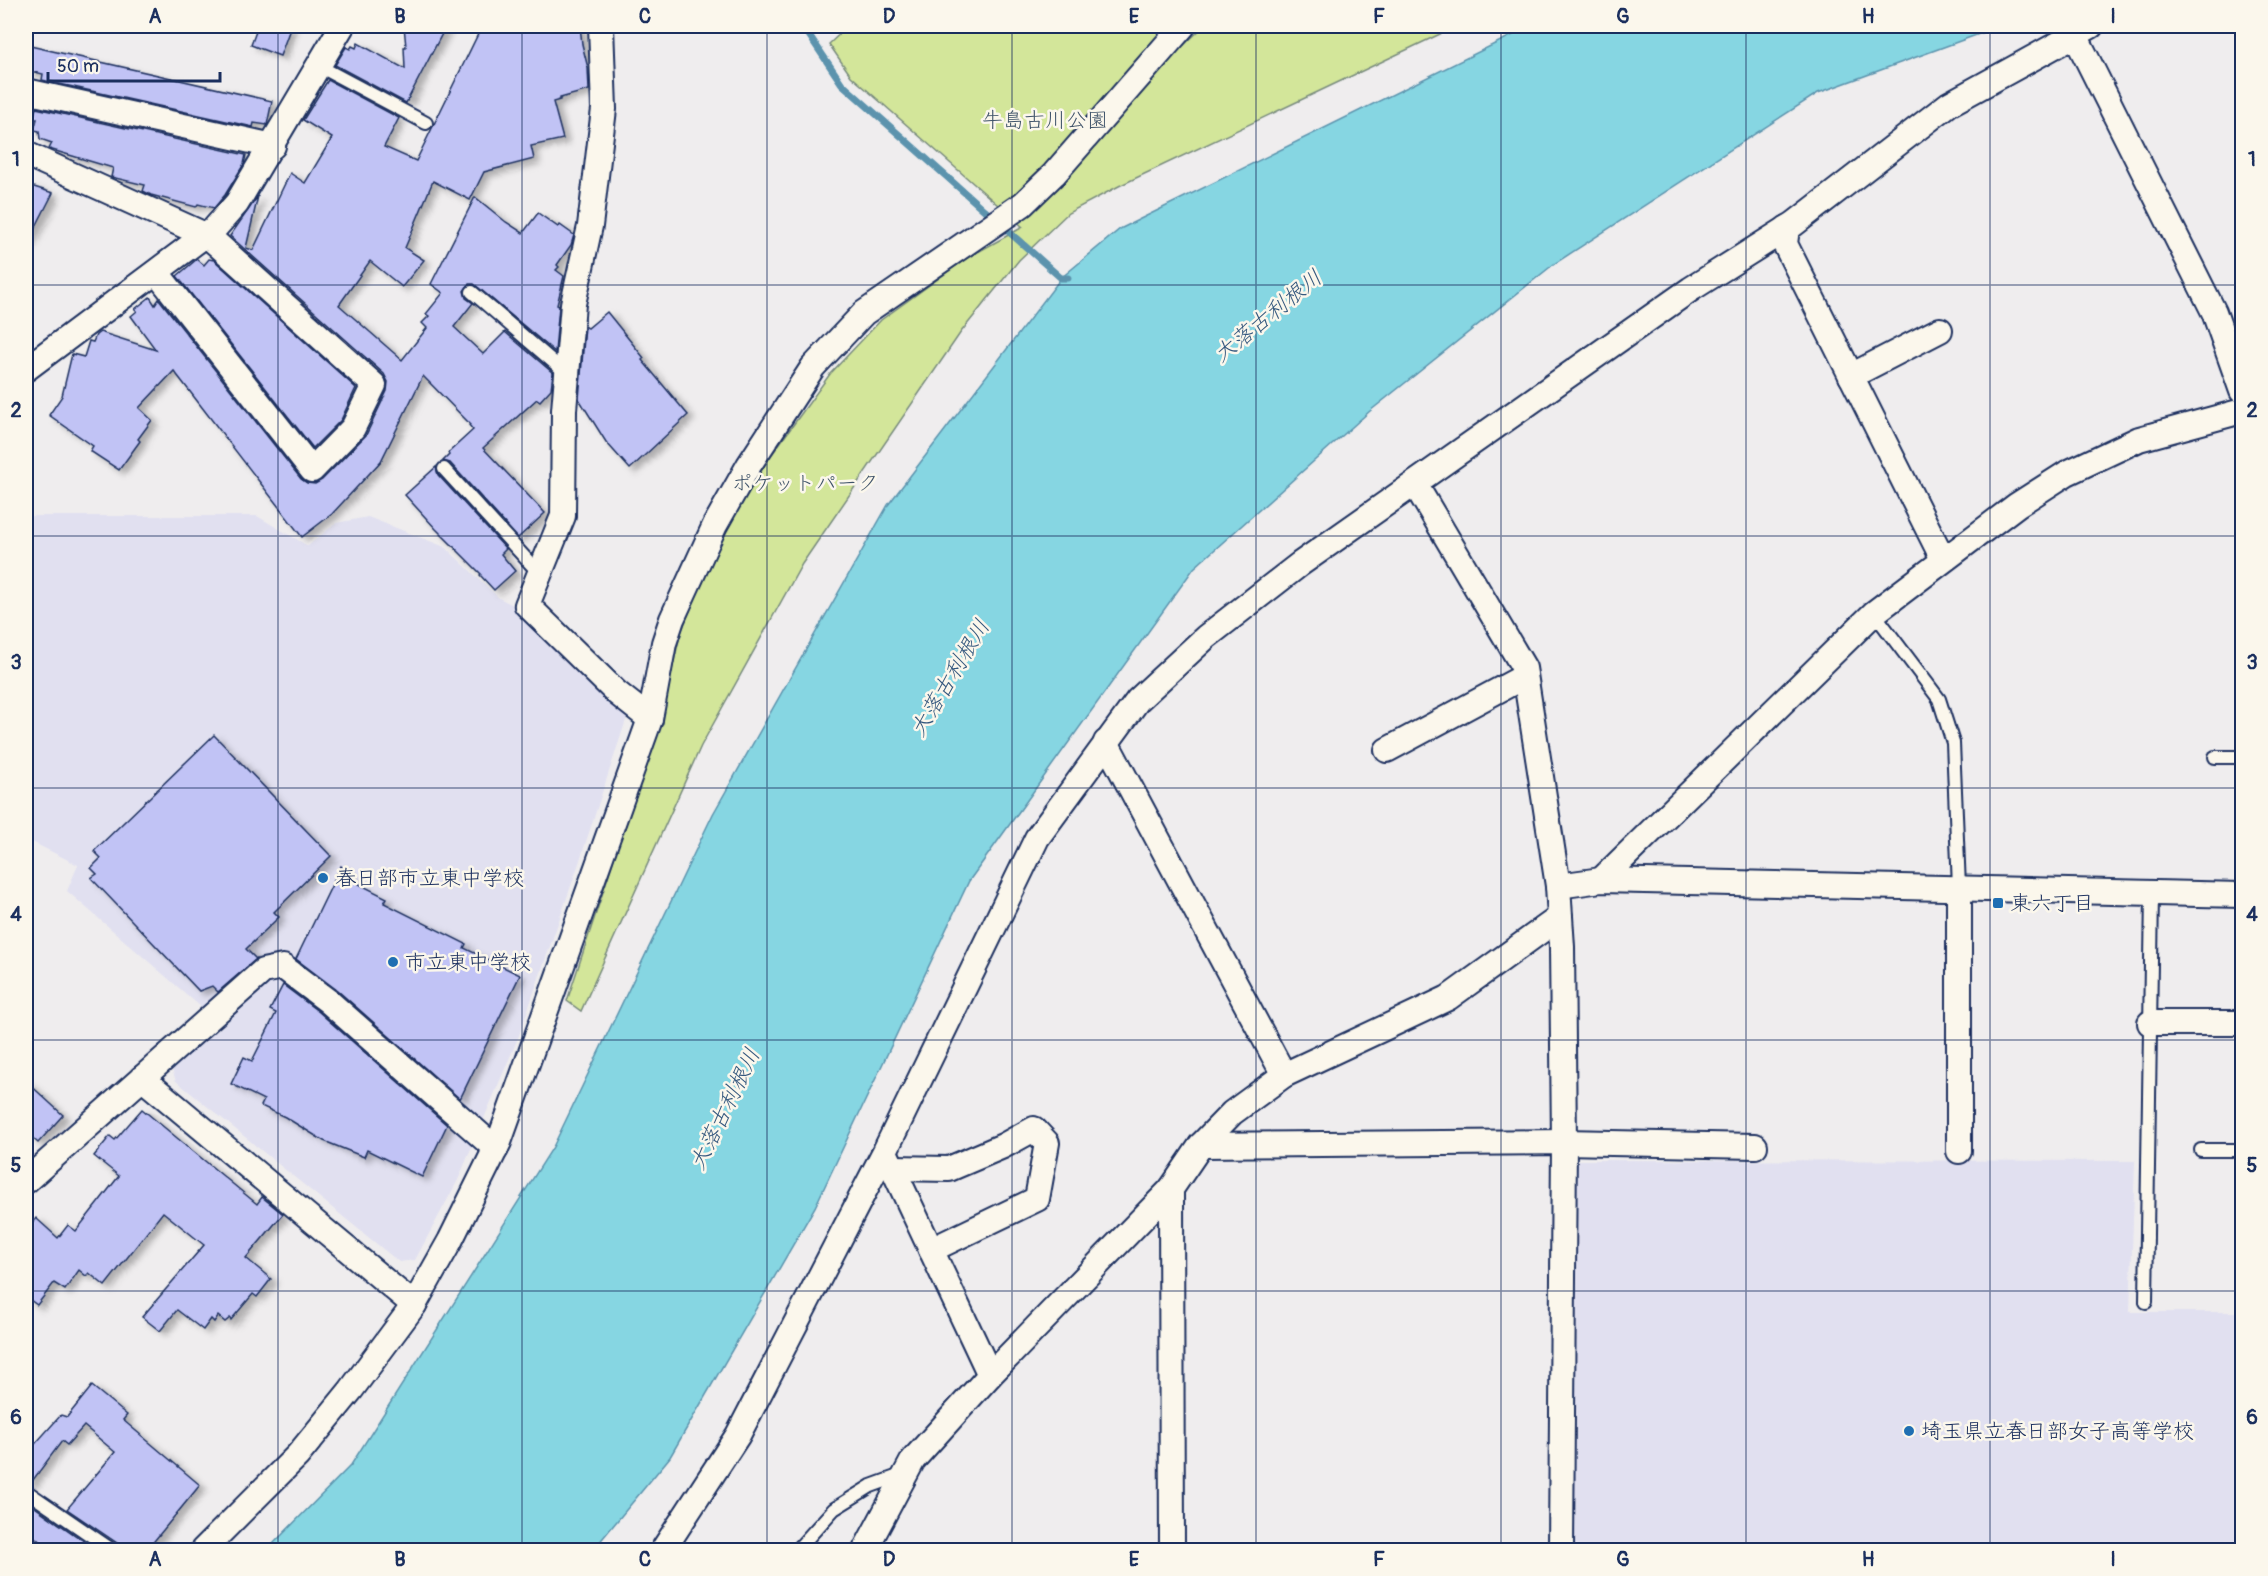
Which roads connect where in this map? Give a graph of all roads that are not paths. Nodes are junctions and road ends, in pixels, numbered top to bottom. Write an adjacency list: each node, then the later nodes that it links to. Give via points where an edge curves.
1 (342, 26): 5 (street)
2 (601, 26): 16 (street, via 604,110 590,226 573,304)
3 (1183, 26): 26 (street, via 1023,204 864,313 813,367 715,525 672,619)
4 (2083, 29): 10 (street, via 1949,104); 18 (street, via 2214,312)
5 (319, 66): 7 (lane); 8 (street)
6 (26, 91): 8 (street)
7 (426, 123)
8 (273, 146): 11 (street, via 237,204)
9 (26, 154): 11 (street)
10 (1787, 228): 17 (street, via 1785,244); 21 (street, via 1690,289)
11 (207, 235): 12 (street); 12 (street, via 374,385 353,428 312,470)
12 (157, 273): 15 (street)
13 (472, 292): 16 (lane)
14 (1940, 330): 17 (street)
15 (26, 369)
16 (567, 374): 23 (street, via 564,516)
17 (1851, 376): 22 (street)
18 (2242, 392)
19 (2242, 411): 22 (street, via 2139,439 2067,473)
20 (444, 469): 23 (lane)
21 (1415, 484): 25 (street, via 1524,668); 27 (street, via 1300,564 1206,637 1138,700)
22 (1943, 560): 24 (street)
23 (538, 573): 26 (street, via 527,605 617,693)
24 (1874, 613): 31 (street); 33 (lane, via 1939,699 1953,743)
25 (1525, 676): 28 (street); 32 (street)
26 (650, 719): 44 (street)
27 (1106, 742): 39 (street); 48 (street, via 1037,837)
28 (1387, 750)
29 (2215, 757): 30 (lane)
30 (2242, 757)
31 (1601, 880): 32 (street); 33 (street)
32 (1558, 886): 36 (street)
33 (1959, 887): 34 (street); 47 (street)
34 (2152, 894): 35 (street); 37 (lane)
35 (2242, 895)
36 (1560, 917): 39 (street, via 1448,998); 41 (street)
37 (2150, 1023): 38 (street); 52 (lane)
38 (2242, 1023)
39 (1284, 1075): 42 (street, via 1233,1113)
40 (142, 1078): 44 (street, via 263,971 283,967 328,1001); 49 (street); 53 (street)
41 (1564, 1142): 42 (street); 43 (street); 63 (street)
42 (1201, 1145): 50 (street)
43 (1755, 1146)
44 (496, 1149): 53 (street)
45 (2201, 1150): 46 (lane)
46 (2242, 1150)
47 (1959, 1151)
48 (889, 1160): 51 (street); 51 (street, via 949,1169 1034,1129 1047,1143 1037,1199); 59 (street, via 738,1435)
49 (26, 1181)
50 (1171, 1189): 54 (street); 62 (street)
51 (931, 1250): 54 (street)
52 (2146, 1302)
53 (414, 1305): 58 (street, via 298,1455)
54 (990, 1375): 55 (street, via 913,1460)
55 (906, 1473): 60 (lane, via 871,1485 834,1509); 61 (street)
56 (26, 1491): 57 (lane)
57 (112, 1551)
58 (203, 1551)
59 (663, 1551)
60 (797, 1551)
61 (865, 1551)
62 (1172, 1551)
63 (1562, 1551)

